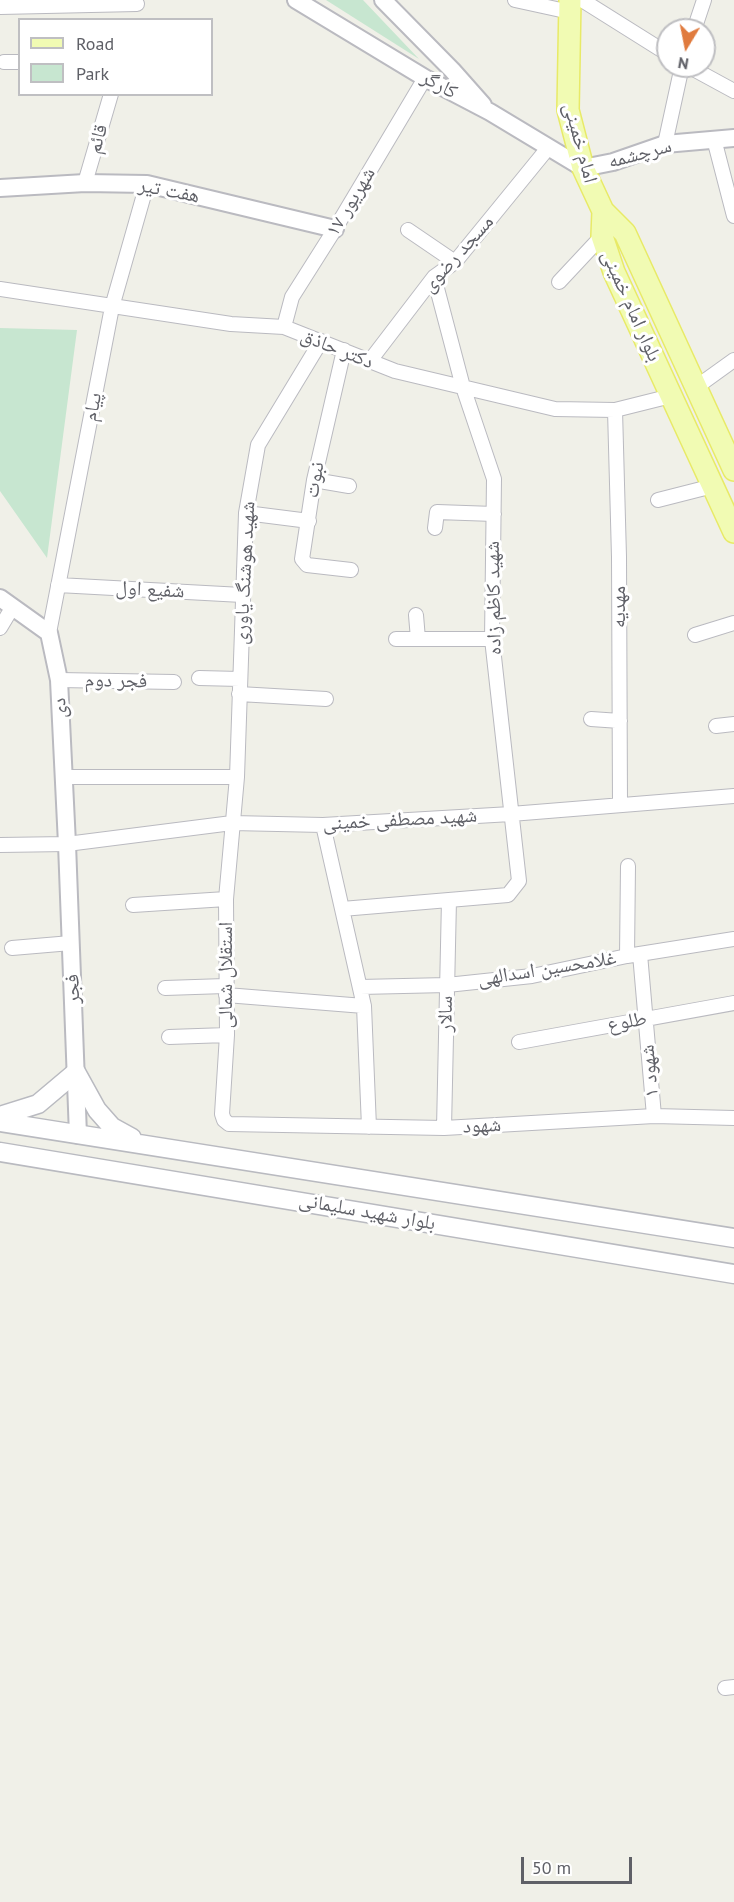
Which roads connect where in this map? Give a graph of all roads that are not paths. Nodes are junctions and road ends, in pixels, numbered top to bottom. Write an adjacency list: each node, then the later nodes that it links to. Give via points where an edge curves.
1 (296, 0): 13 (street, کارگر)
2 (515, 0): 6 (street)
3 (704, 0): 9 (street)
4 (138, 2): 7 (street); 8 (street)
5 (388, 2): 18 (street)
6 (574, 4): 10 (street); 23 (main road, امام خمینی, via 568,110)
7 (0, 7)
8 (134, 18)
9 (698, 18)
10 (656, 48)
11 (4, 62): 12 (street)
12 (18, 62)
13 (424, 78): 18 (street, کارگر); 29 (street, ۱۷ شهریور)
14 (679, 78): 21 (street)
15 (710, 78): 16 (street)
16 (734, 91)
17 (110, 96): 24 (street, قائم)
18 (490, 112): 22 (street, کارگر)
19 (734, 138): 20 (street, سرچشمه)
20 (714, 139): 21 (street, سرچشمه); 28 (street)
21 (664, 144): 23 (street, سرچشمه)
22 (548, 148): 23 (street, کارگر); 32 (street, مسجد رضوی)
23 (583, 168): 27 (main road, امام خمینی)
24 (85, 183): 25 (street, هفت تیر); 26 (street, هفت تیر)
25 (147, 184): 29 (street, هفت تیر); 36 (street, پیام)
26 (0, 188)
27 (603, 212): 31 (main road, بلوار امام خمینی); 43 (main road, بلوار امام خمینی, via 625,233)
28 (734, 216)
29 (336, 229): 37 (street, ۱۷ شهریور, via 292,297)
30 (408, 230): 32 (street)
31 (602, 236): 34 (street); 44 (main road, بلوار امام خمینی, via 614,272)
32 (455, 262): 33 (street, مسجد رضوی)
33 (434, 277): 41 (street, مسجد رضوی); 42 (street)
34 (559, 282)
35 (0, 289): 36 (street, دکتر حاذق)
36 (112, 307): 37 (street, دکتر حاذق, via 231,324); 58 (street, پیام)
37 (284, 327): 38 (street, دکتر حاذق)
38 (321, 341): 39 (street, دکتر حاذق); 52 (street, شهید هوشنگ یاوری, via 258,444)
39 (344, 350): 41 (street, دکتر حاذق); 48 (street, نبوت)
40 (734, 360): 43 (street)
41 (369, 362): 42 (street, دکتر حاذق)
42 (463, 387): 45 (street, دکتر حاذق, via 555,409); 53 (street, شهید کاظم زاده, via 494,479)
43 (695, 388): 46 (main road, بلوار امام خمینی)
44 (671, 396): 45 (street, دکتر حاذق); 50 (main road, بلوار امام خمینی)
45 (615, 410): 76 (street, مهدیه)
46 (726, 439): 47 (main road, بلوار امام خمینی)
47 (734, 470)
48 (314, 480): 49 (street); 54 (street, نبوت)
49 (349, 486)
50 (713, 486): 51 (street); 56 (main road, بلوار امام خمینی)
51 (658, 500)
52 (246, 513): 54 (street); 59 (street, شهید هوشنگ یاوری)
53 (494, 514): 55 (street, via 437,512); 68 (street, شهید کاظم زاده)
54 (309, 521): 57 (street, نبوت, via 304,563)
55 (435, 528)
56 (734, 532)
57 (351, 570)
58 (58, 585): 59 (street, شفیع اول); 64 (street, پیام)
59 (242, 595): 70 (street, شهید هوشنگ یاوری)
60 (3, 601): 63 (street); 64 (street)
61 (416, 615): 67 (street)
62 (734, 623): 65 (street)
63 (0, 628)
64 (49, 633): 71 (street, دی)
65 (695, 635)
66 (396, 639): 67 (street)
67 (418, 639): 68 (street)
68 (492, 639): 83 (street, شهید کاظم زاده)
69 (199, 678): 70 (street)
70 (240, 679): 73 (street, شهید هوشنگ یاوری)
71 (59, 680): 72 (street, فجر دوم); 79 (street, دی)
72 (174, 681)
73 (239, 694): 74 (street); 80 (street, شهید هوشنگ یاوری)
74 (326, 699)
75 (591, 719): 76 (street)
76 (620, 721): 82 (street, مهدیه)
77 (734, 724): 78 (street)
78 (716, 726)
79 (64, 777): 80 (street); 86 (street, دی)
80 (237, 777): 84 (street, شهید هوشنگ یاوری)
81 (734, 796): 82 (street, شهید مصطفی خمینی)
82 (620, 805): 83 (street, شهید مصطفی خمینی)
83 (511, 814): 85 (street, شهید مصطفی خمینی); 90 (street, شهید کاظم زاده, via 519,881 508,895)
84 (232, 824): 85 (street, شهید مصطفی خمینی); 86 (street, شهید مصطفی خمینی); 89 (street, استقلال شمالی)
85 (323, 825): 92 (street)
86 (67, 844): 87 (street, شهید مصطفی خمینی); 94 (street, فجر)
87 (0, 845)
88 (627, 866): 96 (street, شهود ۱)
89 (226, 899): 91 (street); 100 (street, استقلال شمالی)
90 (449, 900): 92 (street, شهید کاظم زاده); 97 (street, سالار)
91 (133, 905)
92 (342, 909): 98 (street)
93 (734, 939): 96 (street, غلامحسین اسدالهی)
94 (71, 943): 95 (street); 107 (street, فجر)
95 (12, 948)
96 (634, 955): 97 (street, غلامحسین اسدالهی, via 532,976); 103 (street, شهود ۱)
97 (447, 985): 98 (street, غلامحسین اسدالهی); 114 (street, سالار)
98 (360, 987): 102 (street)
99 (165, 988): 100 (street)
100 (226, 990): 102 (street); 104 (street, استقلال شمالی)
101 (734, 1003): 103 (street, طلوع)
102 (364, 1006): 113 (street)
103 (646, 1019): 106 (street, طلوع); 109 (street, شهود ۱)
104 (227, 1035): 105 (street); 112 (street, استقلال شمالی, via 222,1114)
105 (169, 1037)
106 (519, 1042)
107 (76, 1072): 108 (main road, via 38,1104); 115 (street, فجر); 116 (main road, via 112,1127)
108 (0, 1116)
109 (654, 1116): 110 (street, شهود); 114 (street, شهود)
110 (734, 1118)
111 (0, 1122): 115 (main road, بلوار شهید سلیمانی)
112 (229, 1124): 113 (street, شهود)
113 (369, 1127): 114 (street, شهود)
114 (444, 1128)
115 (78, 1135): 116 (main road, بلوار شهید سلیمانی); 118 (main road)
116 (144, 1145): 119 (main road, بلوار شهید سلیمانی)
117 (0, 1152): 118 (main road, بلوار شهید سلیمانی)
118 (79, 1164): 120 (main road, بلوار شهید سلیمانی)
119 (734, 1238)
120 (734, 1274)

